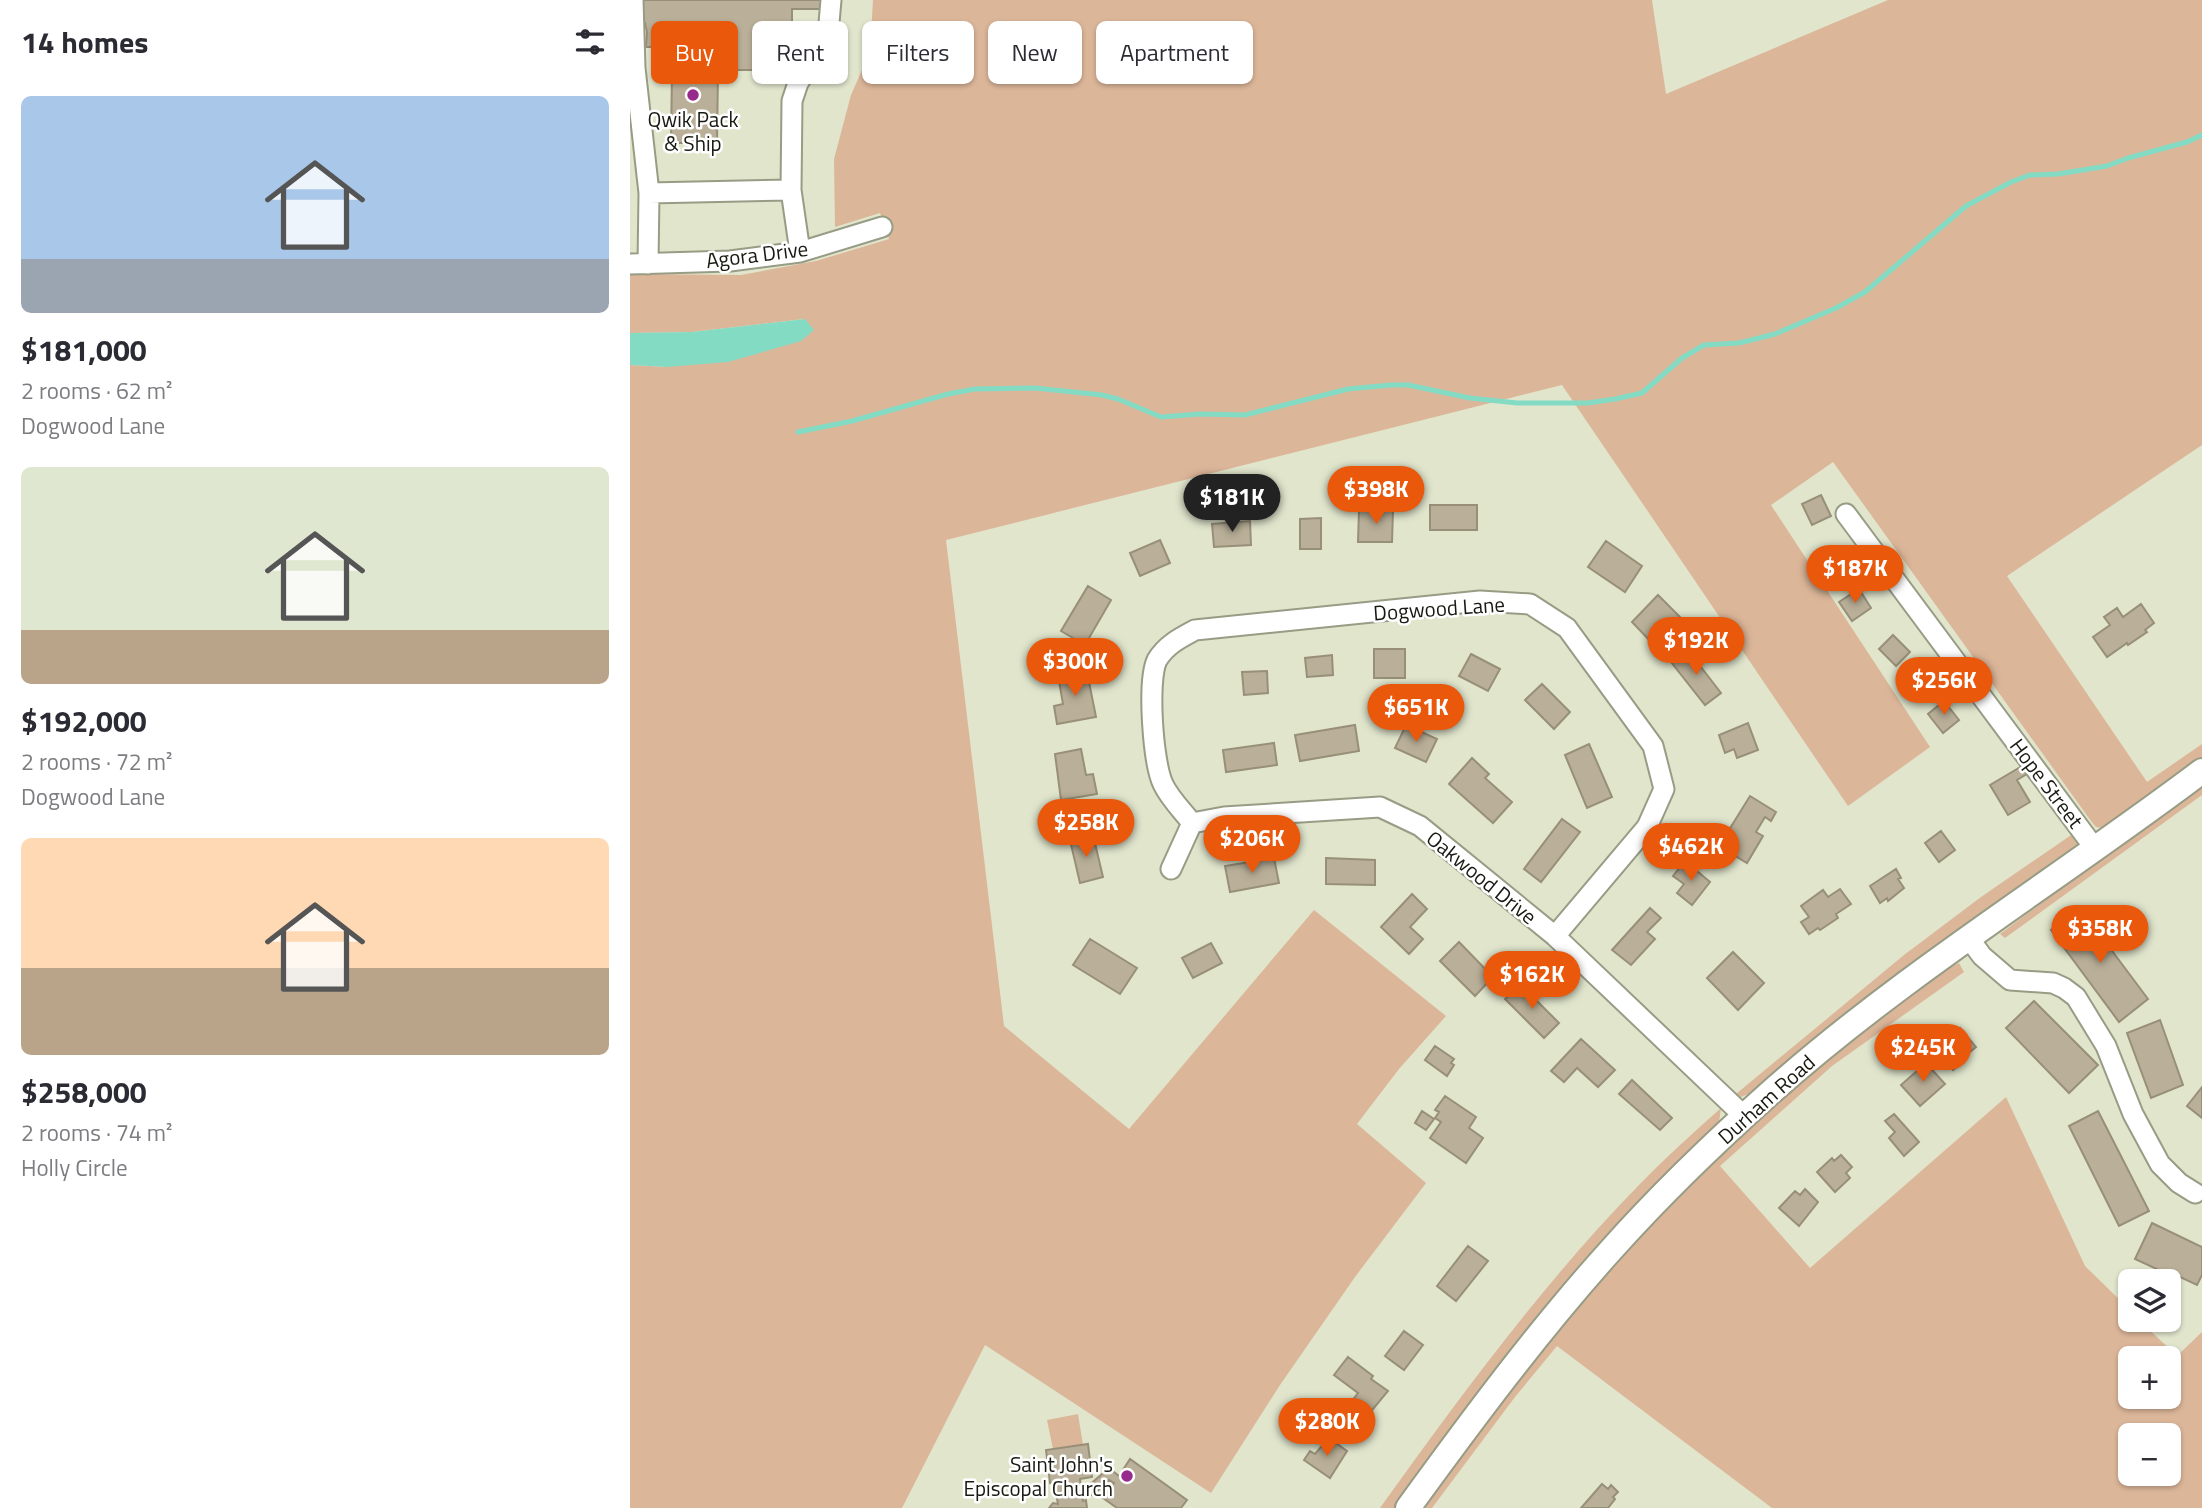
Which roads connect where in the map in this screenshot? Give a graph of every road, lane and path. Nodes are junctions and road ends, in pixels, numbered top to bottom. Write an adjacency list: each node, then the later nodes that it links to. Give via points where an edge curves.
1 (633, 0): 4 (street, via 635,68)
2 (831, 0): 3 (street, via 829,23 818,52 792,101)
3 (791, 190): 4 (street); 6 (street)
4 (649, 193): 7 (street)
5 (882, 227): 6 (street, Agora Drive)
6 (800, 252): 7 (street, Agora Drive, via 730,261)
7 (639, 264)
8 (1846, 514): 11 (street, Hope Street)
9 (2202, 771): 11 (main road, Durham Road)
10 (1192, 823): 12 (street); 13 (street, Oakwood Drive, via 1380,807 1420,826); 13 (street, Dogwood Lane, via 1171,798 1158,772 1152,678 1157,661 1173,641 1195,630 1480,601 1530,604 1567,628 1646,735 1664,789 1647,827)
11 (2096, 850): 14 (main road, Durham Road)
12 (1171, 869)
13 (1555, 936): 15 (street, Oakwood Drive)
14 (1968, 937): 15 (main road, Durham Road); 16 (street, via 2010,980 2053,983 2076,997 2106,1046 2133,1114 2160,1164)
15 (1745, 1116): 17 (main road, Durham Road, via 1611,1250)
16 (2194, 1193)
17 (1408, 1508)

